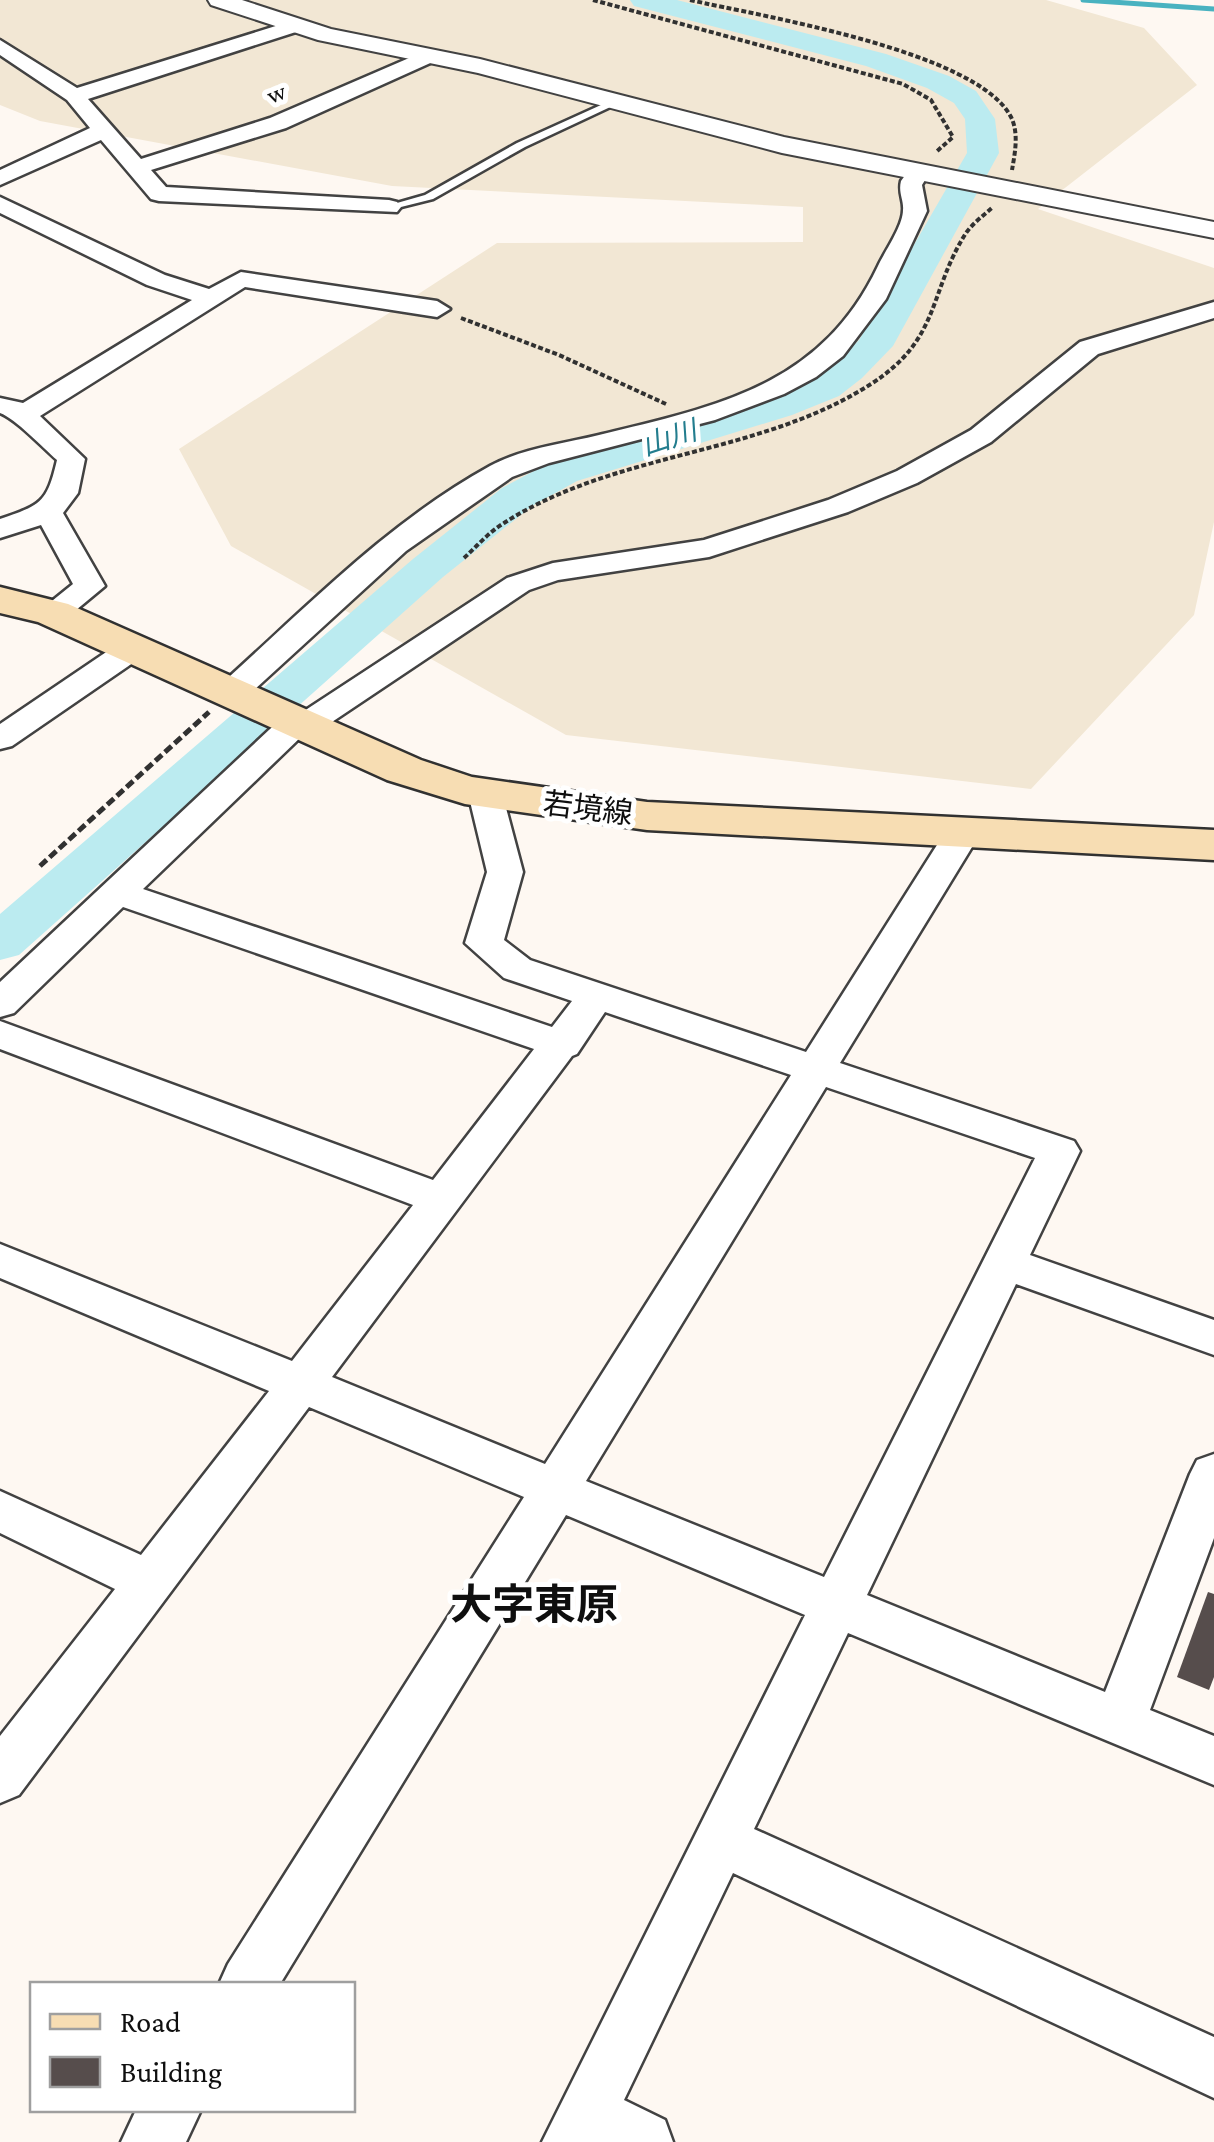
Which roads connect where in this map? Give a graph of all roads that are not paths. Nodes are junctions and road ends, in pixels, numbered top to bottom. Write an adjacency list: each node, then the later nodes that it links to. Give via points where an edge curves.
1 (219, 0): 2 (street)
2 (295, 26): 4 (street); 5 (street)
3 (0, 46): 5 (street)
4 (430, 56): 6 (street); 8 (street, w, via 278,123)
5 (74, 96): 7 (street)
6 (616, 102): 9 (street); 12 (lane, via 430,197)
7 (104, 128): 8 (street); 10 (street)
8 (138, 168): 12 (street, via 159,194)
9 (919, 172): 13 (street); 23 (street, via 909,193 915,211 879,290 854,330 822,361 695,417 508,468 457,496)
10 (0, 178)
11 (0, 204): 14 (street)
12 (389, 206)
13 (1214, 230)
14 (209, 300): 15 (street, via 241,280); 17 (street)
15 (437, 309)
16 (1214, 310): 23 (street, via 1089,348 980,436 907,478 709,548 554,572 518,584)
17 (12, 408): 18 (street, via 70,459 64,494)
18 (47, 512): 19 (street); 21 (street, via 90,586)
19 (0, 530)
20 (0, 600): 21 (main road, 若境線)
21 (53, 613): 22 (main road, 若境線)
22 (132, 649): 23 (main road, 若境線); 24 (street)
23 (272, 711): 25 (main road, 若境線, via 404,770); 28 (street)
24 (0, 739)
25 (485, 794): 26 (main road, 若境線, via 648,816); 29 (street, via 505,872 484,943 518,969)
26 (962, 834): 27 (main road, 若境線); 33 (street)
27 (1214, 846)
28 (118, 893): 30 (street); 32 (street)
29 (595, 998): 32 (street); 33 (street)
30 (0, 1004)
31 (0, 1034): 34 (street)
32 (562, 1045): 34 (street)
33 (816, 1071): 36 (street, via 1059,1151); 40 (street)
34 (444, 1200): 38 (street)
35 (0, 1260): 38 (street)
36 (1004, 1264): 37 (street); 43 (street)
37 (1214, 1338)
38 (300, 1384): 40 (street); 42 (street)
39 (1214, 1474): 44 (street)
40 (555, 1488): 43 (street); 48 (street)
41 (0, 1511): 42 (street)
42 (150, 1582): 46 (street)
43 (835, 1604): 44 (street); 47 (street)
44 (1119, 1722): 45 (street)
45 (1214, 1762)
46 (0, 1778)
47 (722, 1841): 49 (street); 51 (street)
48 (249, 1982)
49 (1214, 2068)
50 (170, 2112): 52 (street)
51 (580, 2127): 53 (street)
52 (151, 2142)
53 (644, 2142)

